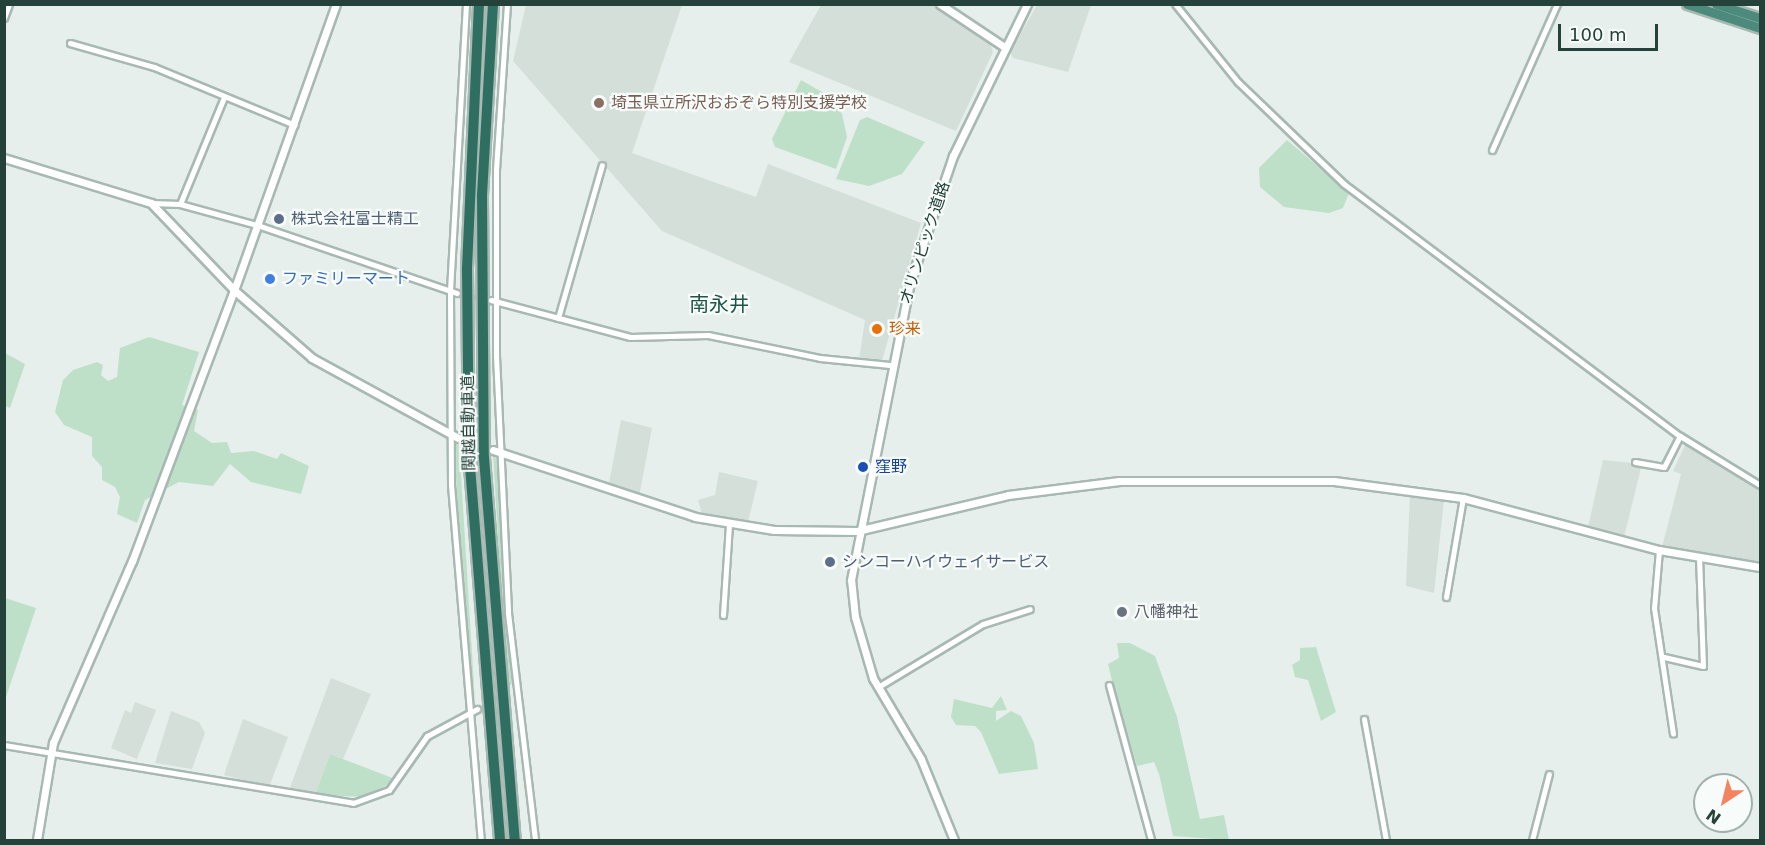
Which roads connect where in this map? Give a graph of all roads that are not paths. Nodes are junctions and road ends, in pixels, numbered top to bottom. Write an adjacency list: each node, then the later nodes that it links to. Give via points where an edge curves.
1 (9, 4): 13 (street)
2 (336, 4): 19 (street)
3 (466, 4): 27 (street)
4 (479, 4): 60 (highway, 関越自動車道, via 468,248 469,454)
5 (493, 4): 61 (highway, 関越自動車道, via 482,197 484,458)
6 (507, 4): 29 (street, via 497,128)
7 (940, 4): 17 (street)
8 (1027, 4): 17 (street, オリンピック道路)
9 (1175, 4): 32 (street, via 1238,82 1344,184)
10 (1557, 4): 20 (street)
11 (1687, 4): 15 (highway)
12 (1716, 4): 14 (highway)
13 (4, 18)
14 (1761, 18)
15 (1761, 28)
16 (70, 43): 18 (street, via 154,67)
17 (1004, 46): 31 (street, オリンピック道路, via 929,221)
18 (224, 97): 19 (street); 24 (street)
19 (295, 125): 25 (street)
20 (1492, 150)
21 (4, 158): 23 (street)
22 (602, 165): 30 (street)
23 (151, 203): 24 (street); 26 (street)
24 (180, 204): 25 (street)
25 (257, 225): 26 (street); 27 (street)
26 (234, 290): 33 (street, via 312,358); 56 (street, via 132,561)
27 (450, 292): 28 (street); 33 (street)
28 (457, 293)
29 (494, 301): 30 (street); 34 (street)
30 (558, 318): 31 (street, via 630,337 708,335 820,358)
31 (890, 365): 39 (street, オリンピック道路)
32 (1680, 436): 35 (street, via 1664,467); 36 (street)
33 (455, 437): 52 (street)
34 (496, 452): 38 (street, via 591,487); 49 (street, via 507,613)
35 (1635, 462)
36 (1761, 485)
37 (1463, 498): 39 (street, via 1334,481 1146,480 1008,495); 40 (street); 43 (street)
38 (729, 525): 39 (street); 45 (street)
39 (857, 531): 48 (street, オリンピック道路, via 852,599)
40 (1659, 550): 41 (street); 46 (street, via 1654,608)
41 (1699, 556): 42 (street); 46 (street, via 1703,666)
42 (1761, 567)
43 (1446, 597)
44 (1030, 609): 48 (street, via 983,624)
45 (723, 615)
46 (1664, 657): 54 (street)
47 (1109, 685): 64 (street)
48 (878, 687): 63 (street, オリンピック道路, via 921,759)
49 (517, 689): 50 (street); 62 (street)
50 (508, 691)
51 (477, 709): 52 (street)
52 (468, 711): 56 (street, via 427,736 389,790 353,803); 59 (street)
53 (1364, 719): 65 (street)
54 (1673, 734)
55 (4, 746): 56 (street)
56 (50, 753): 58 (street)
57 (1549, 774): 66 (street)
58 (37, 840)
59 (481, 840)
60 (500, 840)
61 (515, 840)
62 (535, 840)
63 (954, 840)
64 (1151, 840)
65 (1386, 840)
66 (1532, 840)

